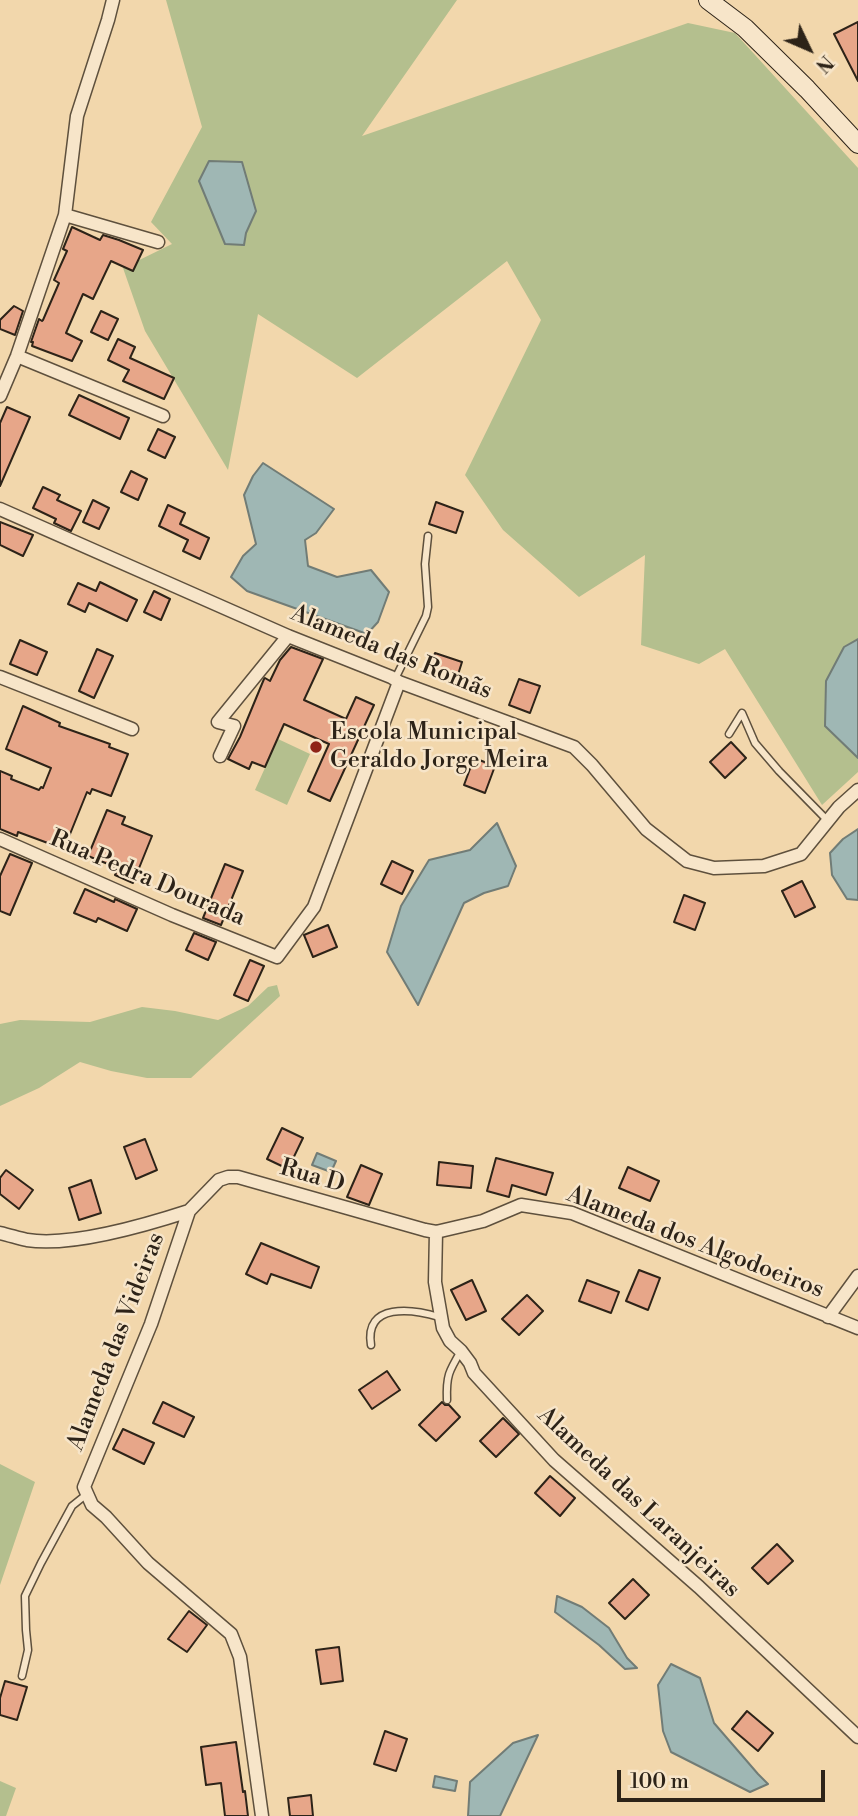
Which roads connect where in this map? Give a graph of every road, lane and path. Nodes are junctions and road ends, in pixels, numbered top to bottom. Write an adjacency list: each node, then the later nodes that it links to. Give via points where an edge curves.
1 (113, 0): 4 (street, via 77,116)
2 (708, 0): 3 (main road, via 746,28)
3 (858, 144)
4 (65, 215): 5 (street); 6 (street)
5 (158, 242)
6 (17, 356): 7 (street); 8 (street)
7 (0, 396)
8 (163, 416)
9 (0, 509): 11 (street, Alameda das Romãs)
10 (428, 537): 13 (lane, via 428,607)
11 (288, 636): 13 (street, Alameda das Romãs); 16 (street, via 218,722 234,726)
12 (0, 677): 14 (street)
13 (397, 680): 18 (street, Alameda das Romãs, via 574,747 646,829 687,860 714,868 764,866 801,854); 19 (street, Rua Pedra Dourada, via 314,907 277,957)
14 (132, 729)
15 (729, 734): 18 (lane, via 743,713 755,743)
16 (220, 756)
17 (858, 790): 18 (street, Alameda das Romãs)
18 (828, 821)
19 (1, 842)
20 (189, 1212): 21 (street, Rua D, via 219,1180 238,1177); 22 (street, via 53,1242); 30 (street, Alameda das Videiras, via 151,1324)
21 (436, 1232): 24 (street, Alameda das Laranjeiras, via 435,1282); 25 (street, Alameda dos Algodoeiros, via 483,1222 521,1205 572,1213)
22 (0, 1233)
23 (858, 1276): 25 (street)
24 (441, 1317): 27 (lane, via 419,1311 384,1312 376,1319); 28 (street, Alameda das Laranjeiras, via 450,1341)
25 (828, 1317): 26 (street, Alameda dos Algodoeiros)
26 (858, 1328)
27 (371, 1345)
28 (461, 1351): 29 (lane, via 446,1380); 32 (street, Alameda das Laranjeiras, via 474,1373 554,1460 699,1587)
29 (447, 1400)
30 (85, 1490): 31 (lane, via 25,1596 28,1650); 33 (street, via 92,1504 148,1563 232,1634 240,1657)
31 (22, 1676)
32 (858, 1737)
33 (262, 1816)

